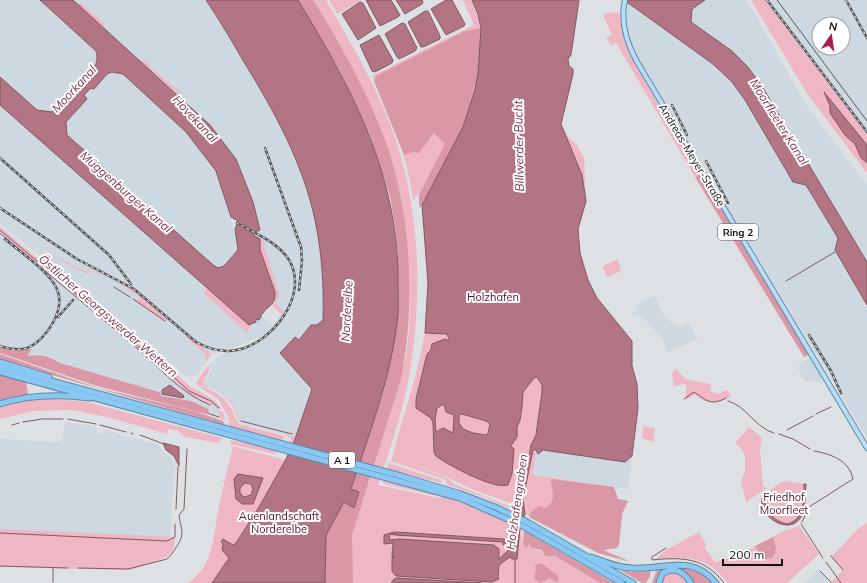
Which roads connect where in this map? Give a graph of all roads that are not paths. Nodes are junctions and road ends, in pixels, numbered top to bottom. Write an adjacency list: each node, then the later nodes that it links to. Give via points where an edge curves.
1 (625, 0): 9 (main road, Andreas-Meyer-Straße / Ring 2, via 626,36 638,64)
2 (0, 362): 5 (highway)
3 (0, 367): 5 (highway, A 1)
4 (0, 372): 6 (highway)
5 (91, 391): 8 (highway, A 1)
6 (104, 400): 7 (highway, A 1, via 52,395); 8 (highway, A 1)
7 (0, 404)
8 (226, 431): 10 (highway, A 1, via 461,494)
9 (867, 448)
10 (520, 521): 11 (highway, A 1); 12 (highway, A 1)
11 (581, 554): 13 (highway, A 1); 16 (highway, via 616,566 635,568 689,565 705,572)
12 (622, 583)
13 (633, 583)
14 (659, 583): 15 (highway, via 662,574 670,570 682,573)
15 (691, 583)
16 (716, 583)

